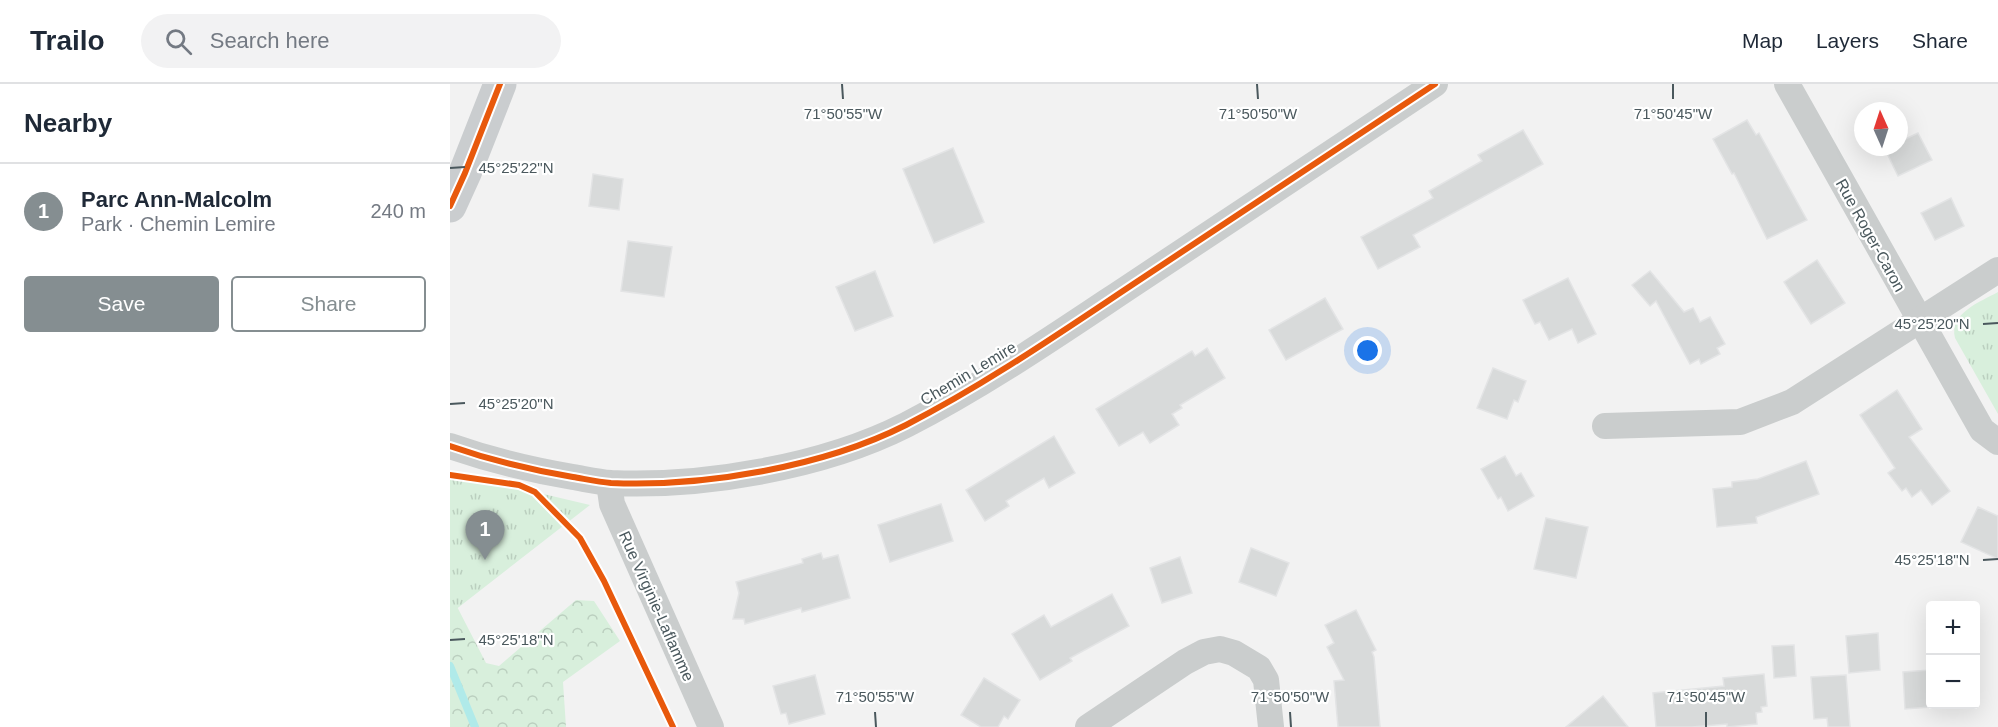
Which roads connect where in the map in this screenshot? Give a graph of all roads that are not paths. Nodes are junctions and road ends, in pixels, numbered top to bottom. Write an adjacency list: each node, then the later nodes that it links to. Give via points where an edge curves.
1 (500, 84): 4 (street)
2 (1435, 84): 10 (street, Chemin Lemire, via 1083,318 967,391 904,425 861,444 752,473 687,482)
3 (1787, 84): 6 (street, Rue Roger-Caron)
4 (450, 206)
5 (1998, 270): 6 (street)
6 (1919, 320): 7 (street, via 1792,402 1740,422); 8 (street, Rue Roger-Caron, via 1982,430)
7 (1605, 426)
8 (1998, 442)
9 (450, 446): 10 (street, Chemin Lemire, via 526,468)
10 (609, 483): 11 (street, Rue Virginie-Laflamme, via 612,504)
11 (711, 727)
12 (1088, 727): 13 (street, via 1185,662 1220,649 1259,669 1266,680)
13 (1271, 727)

